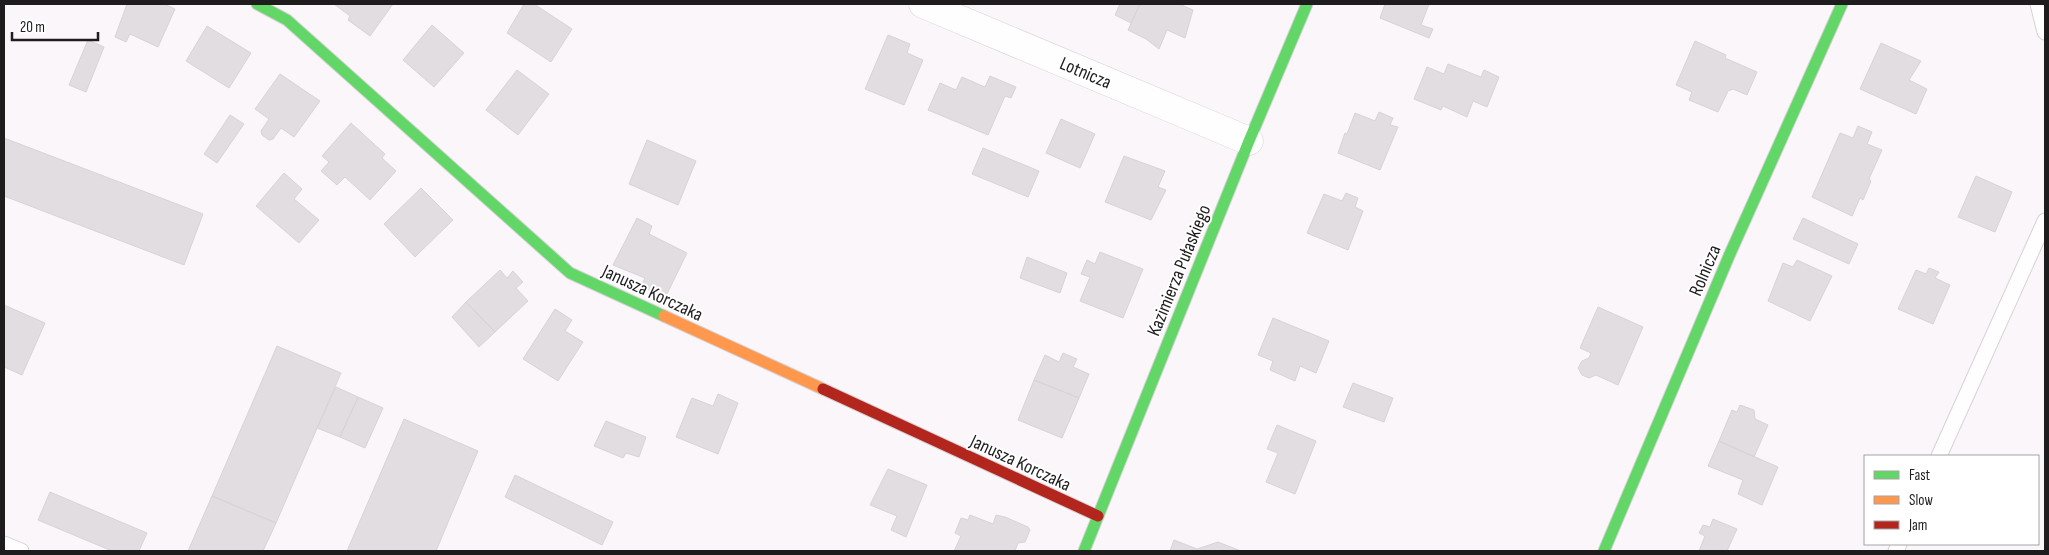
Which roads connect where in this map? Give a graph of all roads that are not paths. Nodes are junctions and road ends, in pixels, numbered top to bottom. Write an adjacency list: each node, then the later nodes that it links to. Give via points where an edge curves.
1 (257, 4): 10 (street, Janusza Korczaka, via 287,20 570,273)
2 (923, 4): 7 (street, Lotnicza)
3 (1307, 4): 7 (street, Kazimierza Pułaskiego)
4 (1842, 4): 14 (street, Rolnicza, via 1729,256)
5 (2038, 4): 6 (lane)
6 (2045, 32)
7 (1248, 141): 10 (street, Kazimierza Pułaskiego)
8 (2045, 221): 9 (lane)
9 (1939, 455)
10 (1098, 516): 13 (street, Kazimierza Pułaskiego)
11 (4, 544): 12 (lane)
12 (21, 551)
13 (1084, 551)
14 (1604, 551)

